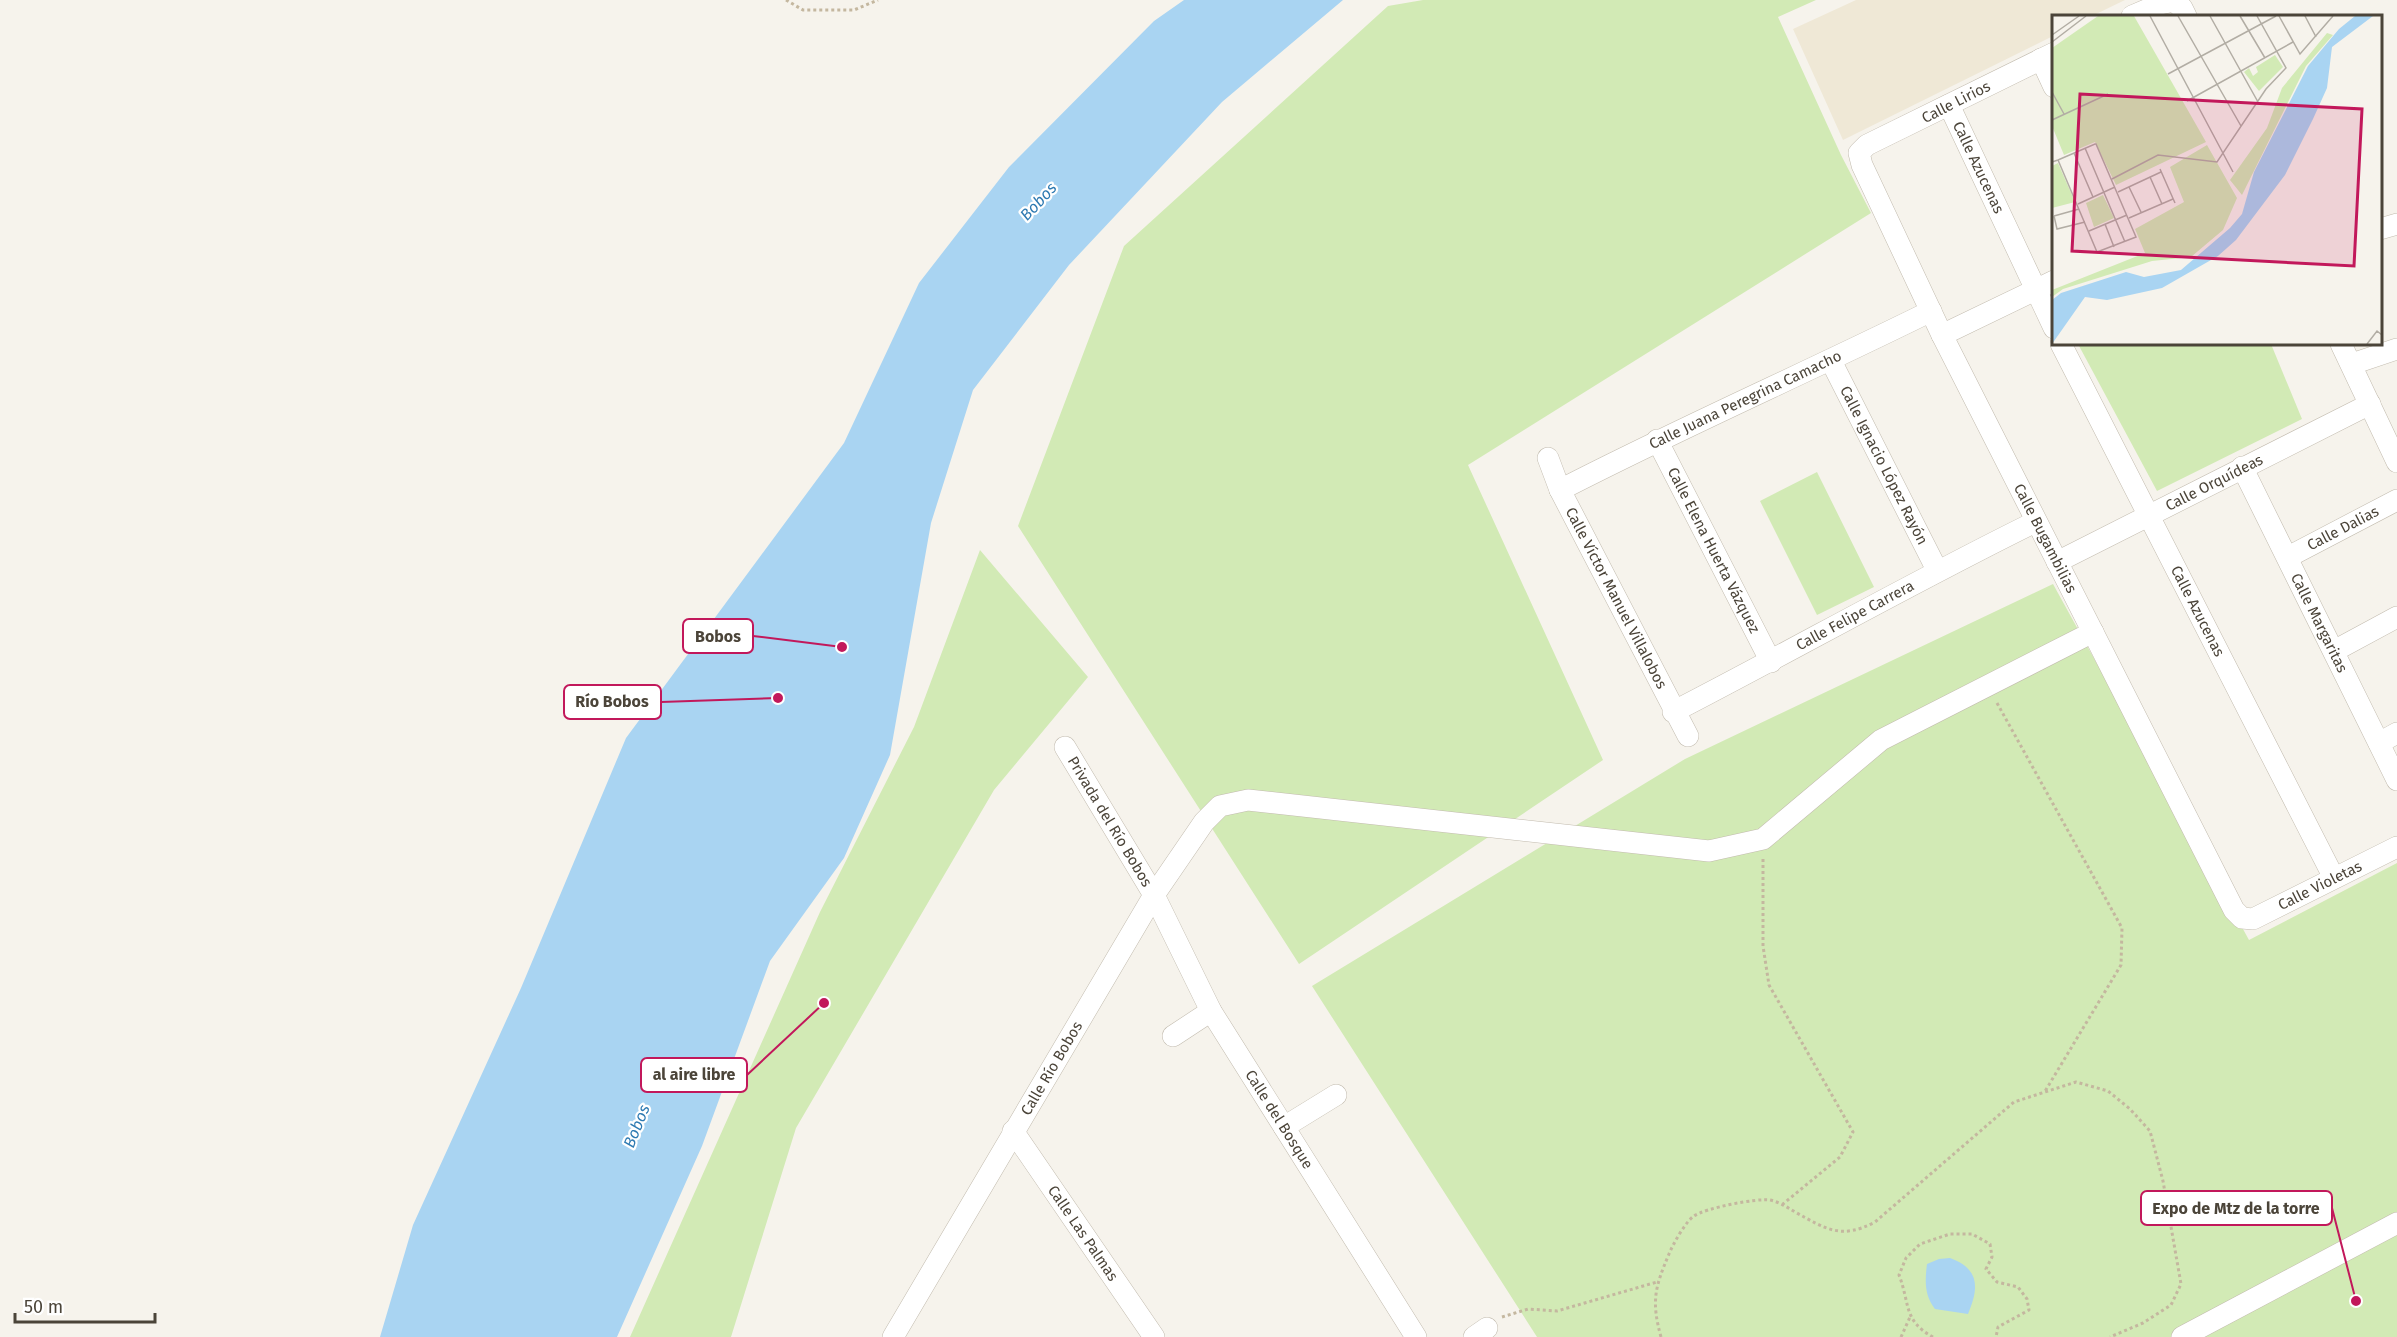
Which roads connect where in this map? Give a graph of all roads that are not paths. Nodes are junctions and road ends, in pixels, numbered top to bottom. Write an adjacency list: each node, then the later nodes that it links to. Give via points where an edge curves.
1 (2180, 9): 2 (street, via 2160,4)
2 (2134, 15)
3 (2048, 56): 4 (street); 5 (street, Calle Lirios)
4 (2052, 77)
5 (1948, 105): 6 (street, Calle Lirios, via 1867,145); 10 (street, Calle Azucenas)
6 (1859, 153): 11 (street, Calle Bugambilias)
7 (2397, 224): 8 (street)
8 (2382, 228)
9 (2052, 282): 10 (street)
10 (2034, 290): 12 (street, Calle Azucenas); 13 (street)
11 (1931, 311): 13 (street, Calle Bugambilias); 17 (street, Calle Juana Peregrina Camacho)
12 (2052, 324)
13 (1942, 335): 27 (street, Calle Bugambilias)
14 (2062, 345): 26 (street, Calle Azucenas)
15 (2342, 345): 18 (street)
16 (2397, 349): 18 (street)
17 (1831, 361): 20 (street, Calle Juana Peregrina Camacho); 30 (street, Calle Ignacio López Rayón)
18 (2352, 364): 19 (street)
19 (2370, 404): 22 (street); 23 (street, Calle Orquídeas)
20 (1657, 440): 24 (street, Calle Juana Peregrina Camacho); 34 (street, Calle Elena Huerta Vázquez)
21 (1548, 458): 24 (street, Calle Víctor Manuel Villalobos)
22 (2397, 462)
23 (2242, 467): 26 (street, Calle Orquídeas); 28 (street, Calle Margaritas)
24 (1560, 490): 35 (street, Calle Víctor Manuel Villalobos)
25 (2397, 500): 28 (street, Calle Dalias)
26 (2149, 514): 29 (street, Calle Orquídeas); 41 (street, Calle Azucenas)
27 (2036, 522): 29 (street, Calle Bugambilias); 30 (street, Calle Felipe Carrera)
28 (2288, 557): 33 (street, Calle Margaritas)
29 (2057, 562): 32 (street, Calle Bugambilias)
30 (1937, 570): 34 (street, Calle Felipe Carrera)
31 (2397, 617): 33 (street)
32 (2093, 632): 42 (street, Calle Río Bobos, via 1881,740 1763,839 1710,851 1248,800 1220,806 1204,822); 43 (street, Calle Bugambilias, via 2234,910)
33 (2334, 651): 37 (street, Calle Margaritas)
34 (1771, 662): 35 (street, Calle Felipe Carrera)
35 (1673, 712): 36 (street, Calle Víctor Manuel Villalobos)
36 (1688, 736)
37 (2388, 738): 39 (street, Calle Margaritas)
38 (1065, 747): 42 (street, Privada del Río Bobos)
39 (2397, 780)
40 (2397, 847): 41 (street, Calle Violetas)
41 (2334, 879): 43 (street, Calle Violetas, via 2253,919)
42 (1154, 895): 44 (street, Calle del Bosque); 48 (street, Calle Río Bobos)
43 (2242, 918)
44 (1211, 1011): 45 (street); 47 (street, Calle del Bosque)
45 (1173, 1036)
46 (1336, 1095): 47 (street)
47 (1284, 1127): 52 (street, Calle del Bosque)
48 (1013, 1131): 50 (street, Calle Río Bobos); 51 (street, Calle Las Palmas)
49 (2397, 1223): 53 (street)
50 (893, 1337)
51 (1154, 1337)
52 (1416, 1337)
53 (2182, 1337)

